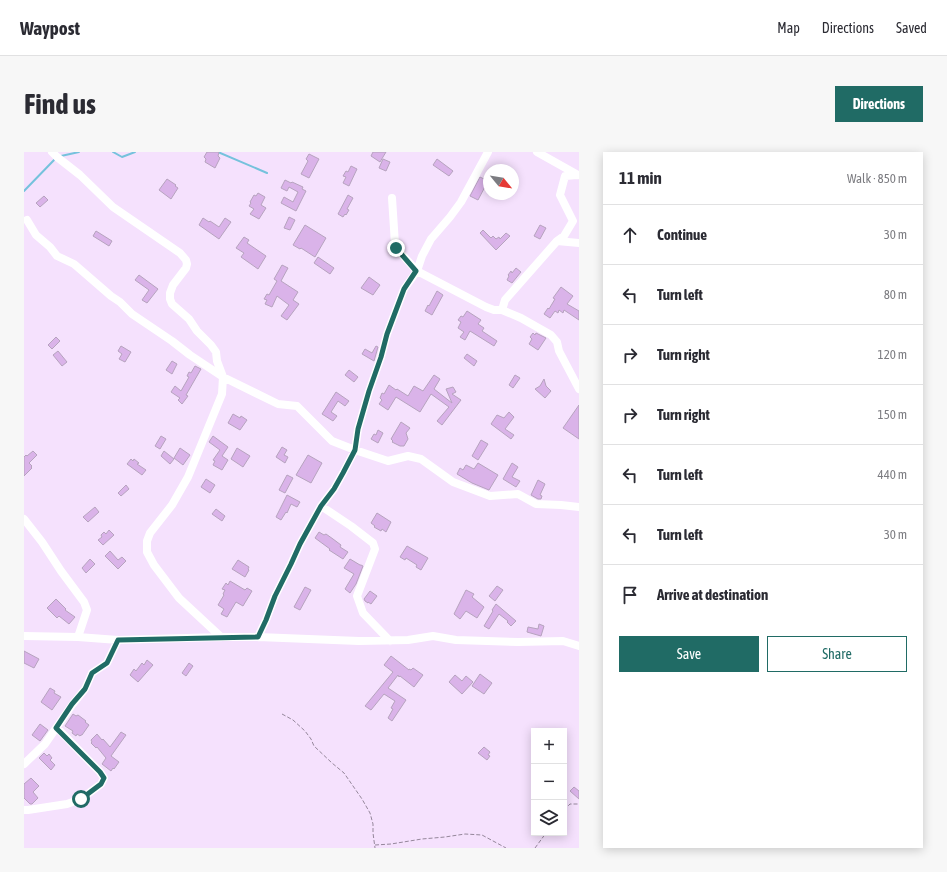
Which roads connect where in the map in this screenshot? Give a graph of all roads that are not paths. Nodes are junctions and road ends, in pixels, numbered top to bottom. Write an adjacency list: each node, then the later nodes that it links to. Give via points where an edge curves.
1 (52, 152): 11 (street, via 113,207 180,253 186,260 186,268 173,285 170,299 212,345)
2 (488, 152): 9 (street, via 461,202 431,239)
3 (537, 152): 4 (street)
4 (578, 175): 7 (street, via 565,176 560,195 573,222 564,236)
5 (392, 198): 9 (street, via 396,248)
6 (27, 220): 11 (street, via 36,235 57,256 74,264 132,314)
7 (557, 241): 8 (street); 10 (street, via 505,300)
8 (579, 243)
9 (416, 271): 10 (street, via 486,307); 13 (street, via 404,289 387,334 358,429)
10 (502, 310): 12 (street, via 551,335 557,342 559,351)
11 (223, 377): 13 (street, via 278,404 297,406 332,441); 19 (street, via 222,394 188,477 147,541 147,552 154,565 179,598)
12 (579, 389)
13 (355, 450): 14 (street, via 334,489); 15 (street, via 388,461 408,456 421,459 453,482 490,496 518,494 536,504)
14 (321, 506): 20 (street, via 300,544); 22 (street, via 373,543 375,549 357,596 362,613)
15 (579, 507)
16 (24, 519): 18 (street, via 84,602 87,610)
17 (24, 636): 18 (street)
18 (78, 637): 21 (street)
19 (221, 637): 20 (street); 21 (street)
20 (258, 637): 22 (street)
21 (118, 640): 24 (street, via 107,663 92,673 85,689)
22 (390, 641): 23 (street, via 433,636 456,640 563,641)
23 (579, 646)
24 (56, 728): 25 (street, via 45,744); 26 (street, via 104,778 101,784 81,799 67,804)
25 (24, 764)
26 (24, 810)

